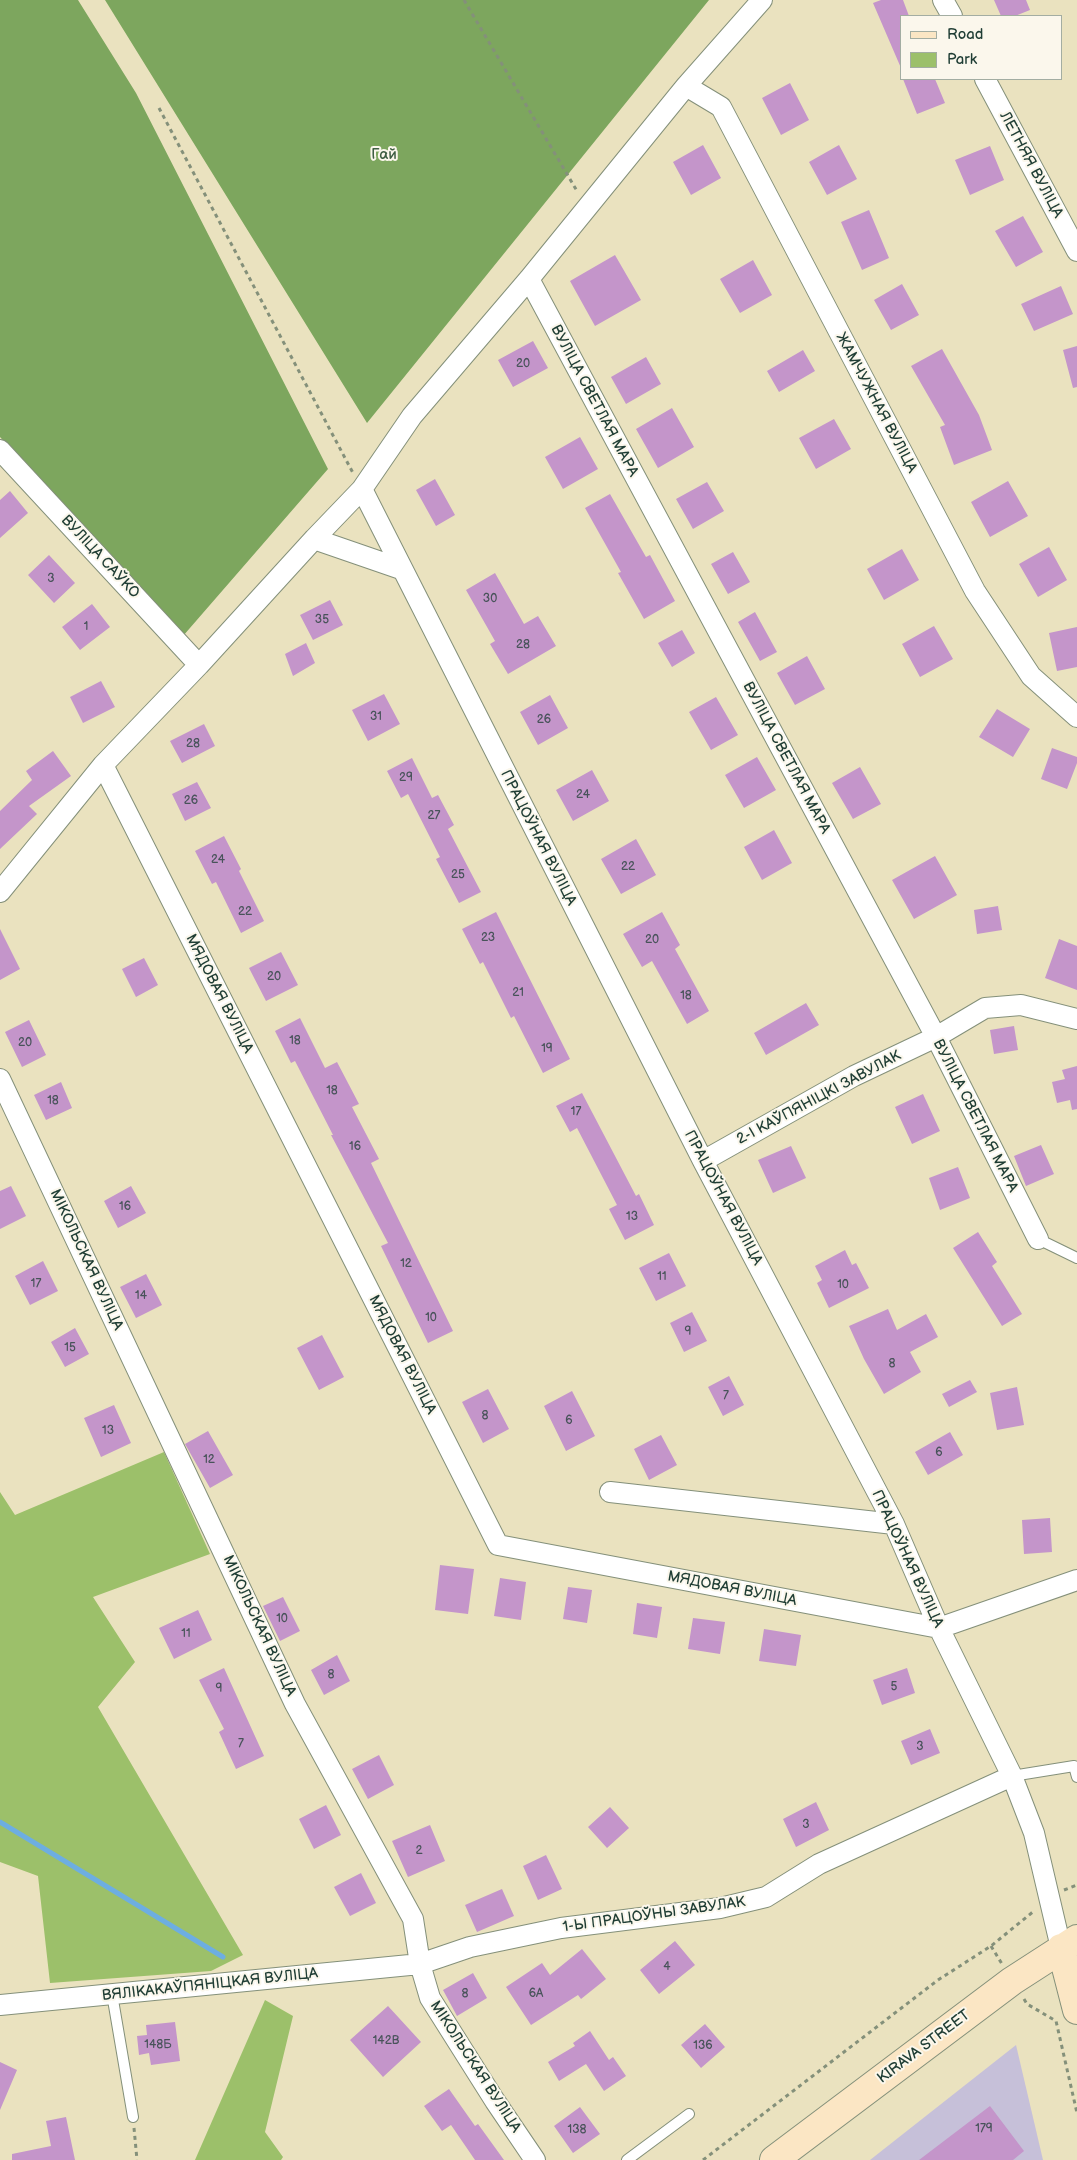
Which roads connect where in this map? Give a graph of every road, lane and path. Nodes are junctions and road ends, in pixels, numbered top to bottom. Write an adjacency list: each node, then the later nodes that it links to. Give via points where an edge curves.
1 (464, 0): 8 (path)
2 (762, 0): 6 (street)
3 (943, 0): 4 (street)
4 (951, 15)
5 (986, 80): 9 (street, ЛЕТНЯЯ ВУЛІЦА)
6 (686, 86): 8 (street); 16 (street, ЖАМЧУЖНАЯ ВУЛІЦА, via 721,107 975,591 1031,676)
7 (160, 108): 12 (path)
8 (587, 207): 10 (street)
9 (1077, 251)
10 (529, 279): 12 (street, via 412,416); 20 (street, ВУЛІЦА СВЕТЛАЯ МАРА)
11 (0, 450): 15 (street, ВУЛІЦА САЎКО)
12 (362, 489): 13 (street); 14 (street, ПРАЦОЎНАЯ ВУЛІЦА)
13 (314, 539): 14 (street); 15 (street)
14 (401, 569): 22 (street, ПРАЦОЎНАЯ ВУЛІЦА)
15 (200, 665): 17 (street)
16 (1077, 717)
17 (103, 765): 18 (street); 28 (street, МЯДОВАЯ ВУЛІЦА, via 498,1544)
18 (0, 892)
19 (1077, 1019): 20 (street, 2-І КАЎПЯНІЦКІ ЗАВУЛАК, via 1021,1005 985,1008)
20 (936, 1037): 22 (street, 2-І КАЎПЯНІЦКІ ЗАВУЛАК, via 854,1076); 23 (street, ВУЛІЦА СВЕТЛАЯ МАРА)
21 (0, 1079): 35 (street, МІКОЛЬСКАЯ ВУЛІЦА, via 295,1704 413,1919)
22 (703, 1161): 26 (street, ПРАЦОЎНАЯ ВУЛІЦА)
23 (1038, 1239): 24 (lane)
24 (1077, 1258)
25 (610, 1492): 26 (street)
26 (894, 1524): 28 (street, ПРАЦОЎНАЯ ВУЛІЦА)
27 (1077, 1580): 28 (street)
28 (939, 1628): 30 (street, ПРАЦОЎНАЯ ВУЛІЦА)
29 (1075, 1766): 30 (lane); 31 (lane)
30 (1012, 1776): 33 (street, ПРАЦОЎНАЯ ВУЛІЦА, via 1034,1833); 35 (street, 1-Ы ПРАЦОЎНЫ ЗАВУЛАК, via 819,1864 766,1897 720,1908 561,1928 470,1947)
31 (1077, 1777)
32 (1077, 1884): 33 (path)
33 (1051, 1898): 34 (street, ПРАЦОЎНАЯ ВУЛІЦА); 46 (path, via 991,1946 938,1980)
34 (1069, 1944): 39 (main road); 47 (main road, KIRAVA STREET, via 997,1992)
35 (420, 1964): 36 (street, ВЯЛІКАКАЎПЯНІЦКАЯ ВУЛІЦА); 44 (street, МІКОЛЬСКАЯ ВУЛІЦА, via 430,1998)
36 (112, 1994): 38 (street, ВЯЛІКАКАЎПЯНІЦКАЯ ВУЛІЦА); 42 (lane)
37 (1027, 2004): 40 (path, via 1056,2021)
38 (0, 2006)
39 (1077, 2010)
40 (1077, 2113)
41 (689, 2114): 45 (lane)
42 (133, 2117): 43 (path)
43 (137, 2160)
44 (535, 2160)
45 (627, 2160)
46 (704, 2160)
47 (774, 2160)

